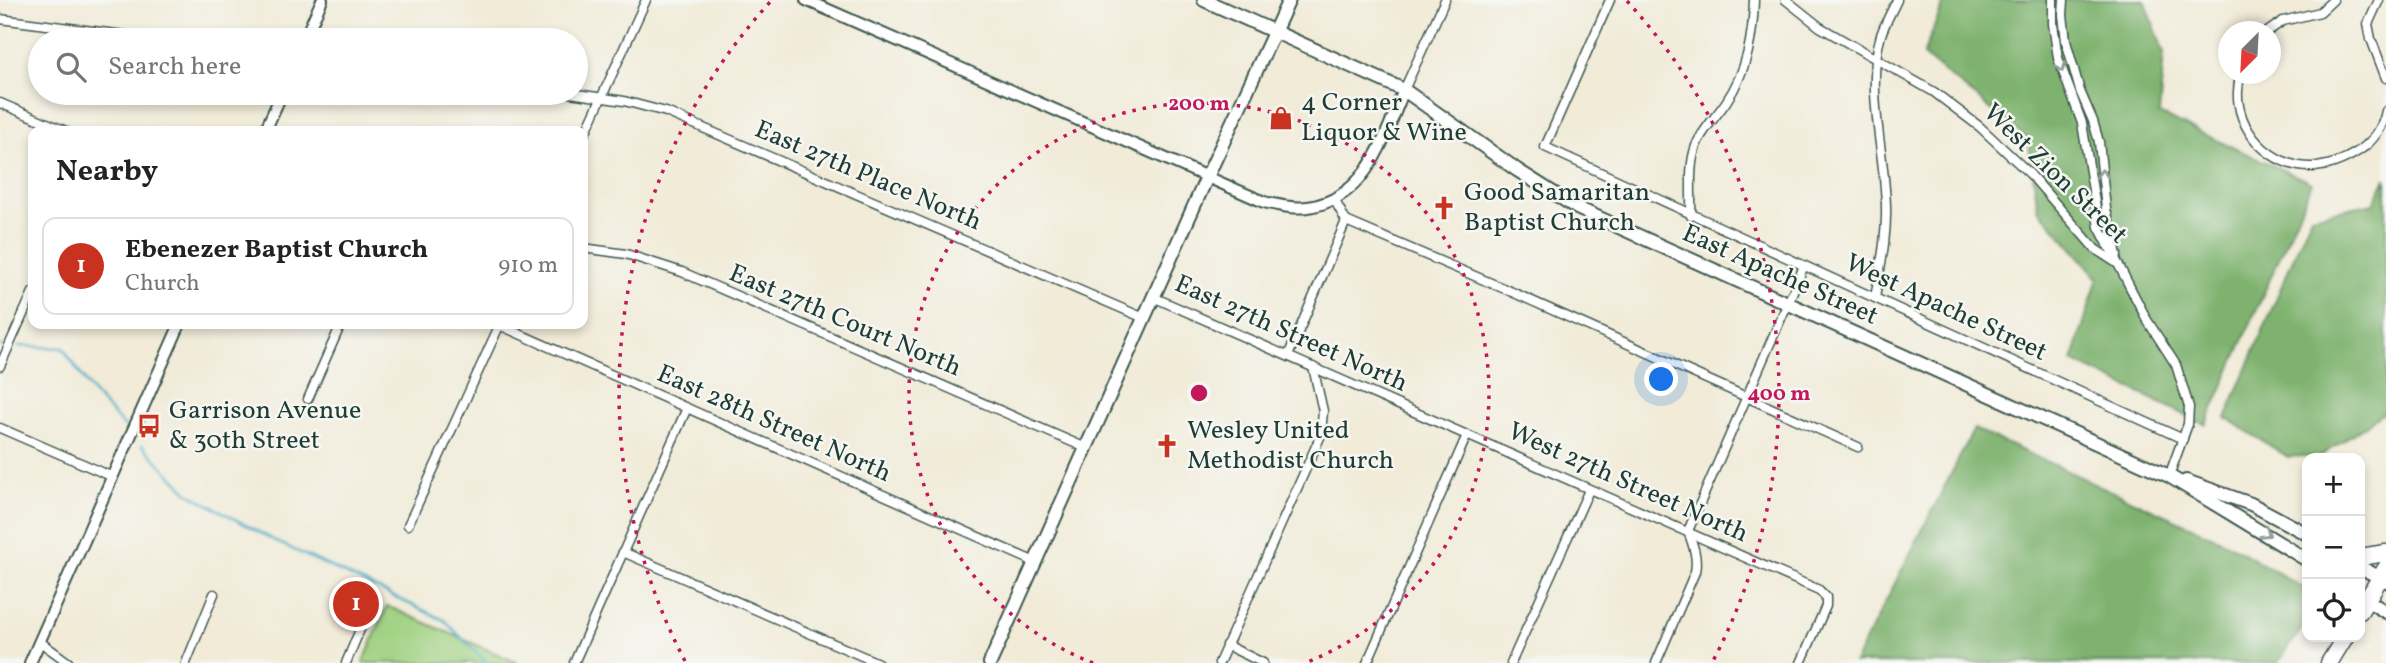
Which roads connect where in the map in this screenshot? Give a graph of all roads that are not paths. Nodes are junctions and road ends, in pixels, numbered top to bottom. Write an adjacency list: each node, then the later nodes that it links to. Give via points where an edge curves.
1 (322, 0): 18 (street)
2 (646, 0): 25 (street)
3 (806, 0): 32 (street)
4 (1204, 0): 19 (main road, East Apache Street)
5 (1289, 0): 19 (main road)
6 (1444, 0): 23 (street)
7 (1610, 0): 34 (street, East Apache Street, via 1545,148)
8 (1754, 0): 34 (street, via 1750,50 1741,75 1692,157)
9 (1786, 0): 20 (street, West Zion Street, via 1820,27)
10 (1897, 0): 20 (street, via 1881,35)
11 (2053, 0): 37 (street, one-way to 37, via 2058,58 2082,123 2099,227)
12 (2064, 0): 37 (street, one-way to 12, via 2106,209 2094,121 2066,41)
13 (2333, 0): 16 (street, via 2320,12)
14 (2379, 0): 21 (street, via 2368,24)
15 (0, 19): 17 (street)
16 (2281, 22)
17 (70, 28)
18 (309, 28)
19 (1275, 32): 23 (main road, East Apache Street); 32 (main road)
20 (1877, 60): 37 (street, West Zion Street, via 1934,92 1980,127 2030,174 2095,249); 40 (street, via 1876,116 1886,237)
21 (2386, 78)
22 (2238, 84): 28 (street, via 2238,108 2251,137 2278,160 2301,167 2349,158 2378,132)
23 (1404, 90): 33 (street, via 1376,158 1351,188); 42 (main road, East Apache Street, via 1577,208)
24 (588, 95): 25 (street, East 27th Place North)
25 (601, 97): 31 (street); 43 (street, East 27th Place North, via 666,112)
26 (0, 103): 29 (street)
27 (277, 105): 30 (street)
28 (2386, 111)
29 (54, 126)
30 (267, 126)
31 (588, 127)
32 (1207, 177): 33 (street, via 1264,202 1308,207); 39 (main road)
33 (1334, 199): 35 (street)
34 (1691, 216): 38 (street, West Apache Street)
35 (1346, 220): 48 (street); 51 (street)
36 (588, 249): 59 (street, East 27th Court North, via 626,254 682,272)
37 (2120, 265): 57 (street, via 2176,365 2189,407)
38 (1804, 266): 40 (street, West Apache Street); 42 (street)
39 (1153, 297): 43 (main road); 48 (street, East 27th Street North)
40 (1875, 298): 57 (street, West Apache Street)
41 (28, 303): 49 (street)
42 (1789, 304): 51 (street); 60 (main road, East Apache Street)
43 (1144, 318): 59 (main road)
44 (178, 329): 61 (street)
45 (339, 329): 52 (street)
46 (497, 329): 63 (street)
47 (510, 329): 53 (street, East 28th Street North)
48 (1288, 356): 50 (street, East 27th Street North)
49 (0, 366)
50 (1313, 367): 54 (street, East 27th Street North); 80 (street, via 1323,411 1321,435)
51 (1747, 398): 58 (street); 64 (street)
52 (308, 400)
53 (687, 408): 66 (street); 70 (street, East 28th Street North)
54 (1411, 410): 56 (street, West 27th Street North)
55 (0, 428): 61 (street)
56 (1467, 435): 62 (street, West 27th Street North); 90 (street)
57 (2183, 439): 60 (street)
58 (1858, 447)
59 (1086, 448): 70 (main road)
60 (2169, 476): 65 (main road, East Apache Street, via 2251,504); 69 (main road, East Apache Street, one-way to 69)
61 (113, 477): 78 (street)
62 (1589, 490): 64 (street, West 27th Street North); 91 (street)
63 (408, 525)
64 (1688, 531): 92 (street, via 1695,550 1695,572); 93 (street, West 27th Street North, via 1826,597)
65 (2302, 531)
66 (624, 552): 85 (street); 86 (street)
67 (2386, 553): 68 (highway)
68 (2365, 556)
69 (2302, 557)
70 (1035, 562): 87 (main road)
71 (2365, 569): 72 (main road)
72 (2384, 576): 74 (highway)
73 (214, 594): 83 (street)
74 (2365, 599)
75 (2365, 604): 77 (main road)
76 (369, 608): 84 (street)
77 (2386, 612)
78 (40, 641): 81 (street); 82 (street)
79 (2342, 642): 94 (highway)
80 (1226, 645): 88 (street); 89 (street)
81 (30, 663)
82 (69, 663)
83 (186, 663)
84 (346, 663)
85 (574, 663)
86 (878, 663)
87 (990, 663)
88 (1219, 663)
89 (1264, 663)
90 (1367, 663)
91 (1511, 663)
92 (1656, 663)
93 (1801, 663)
94 (2329, 663)

